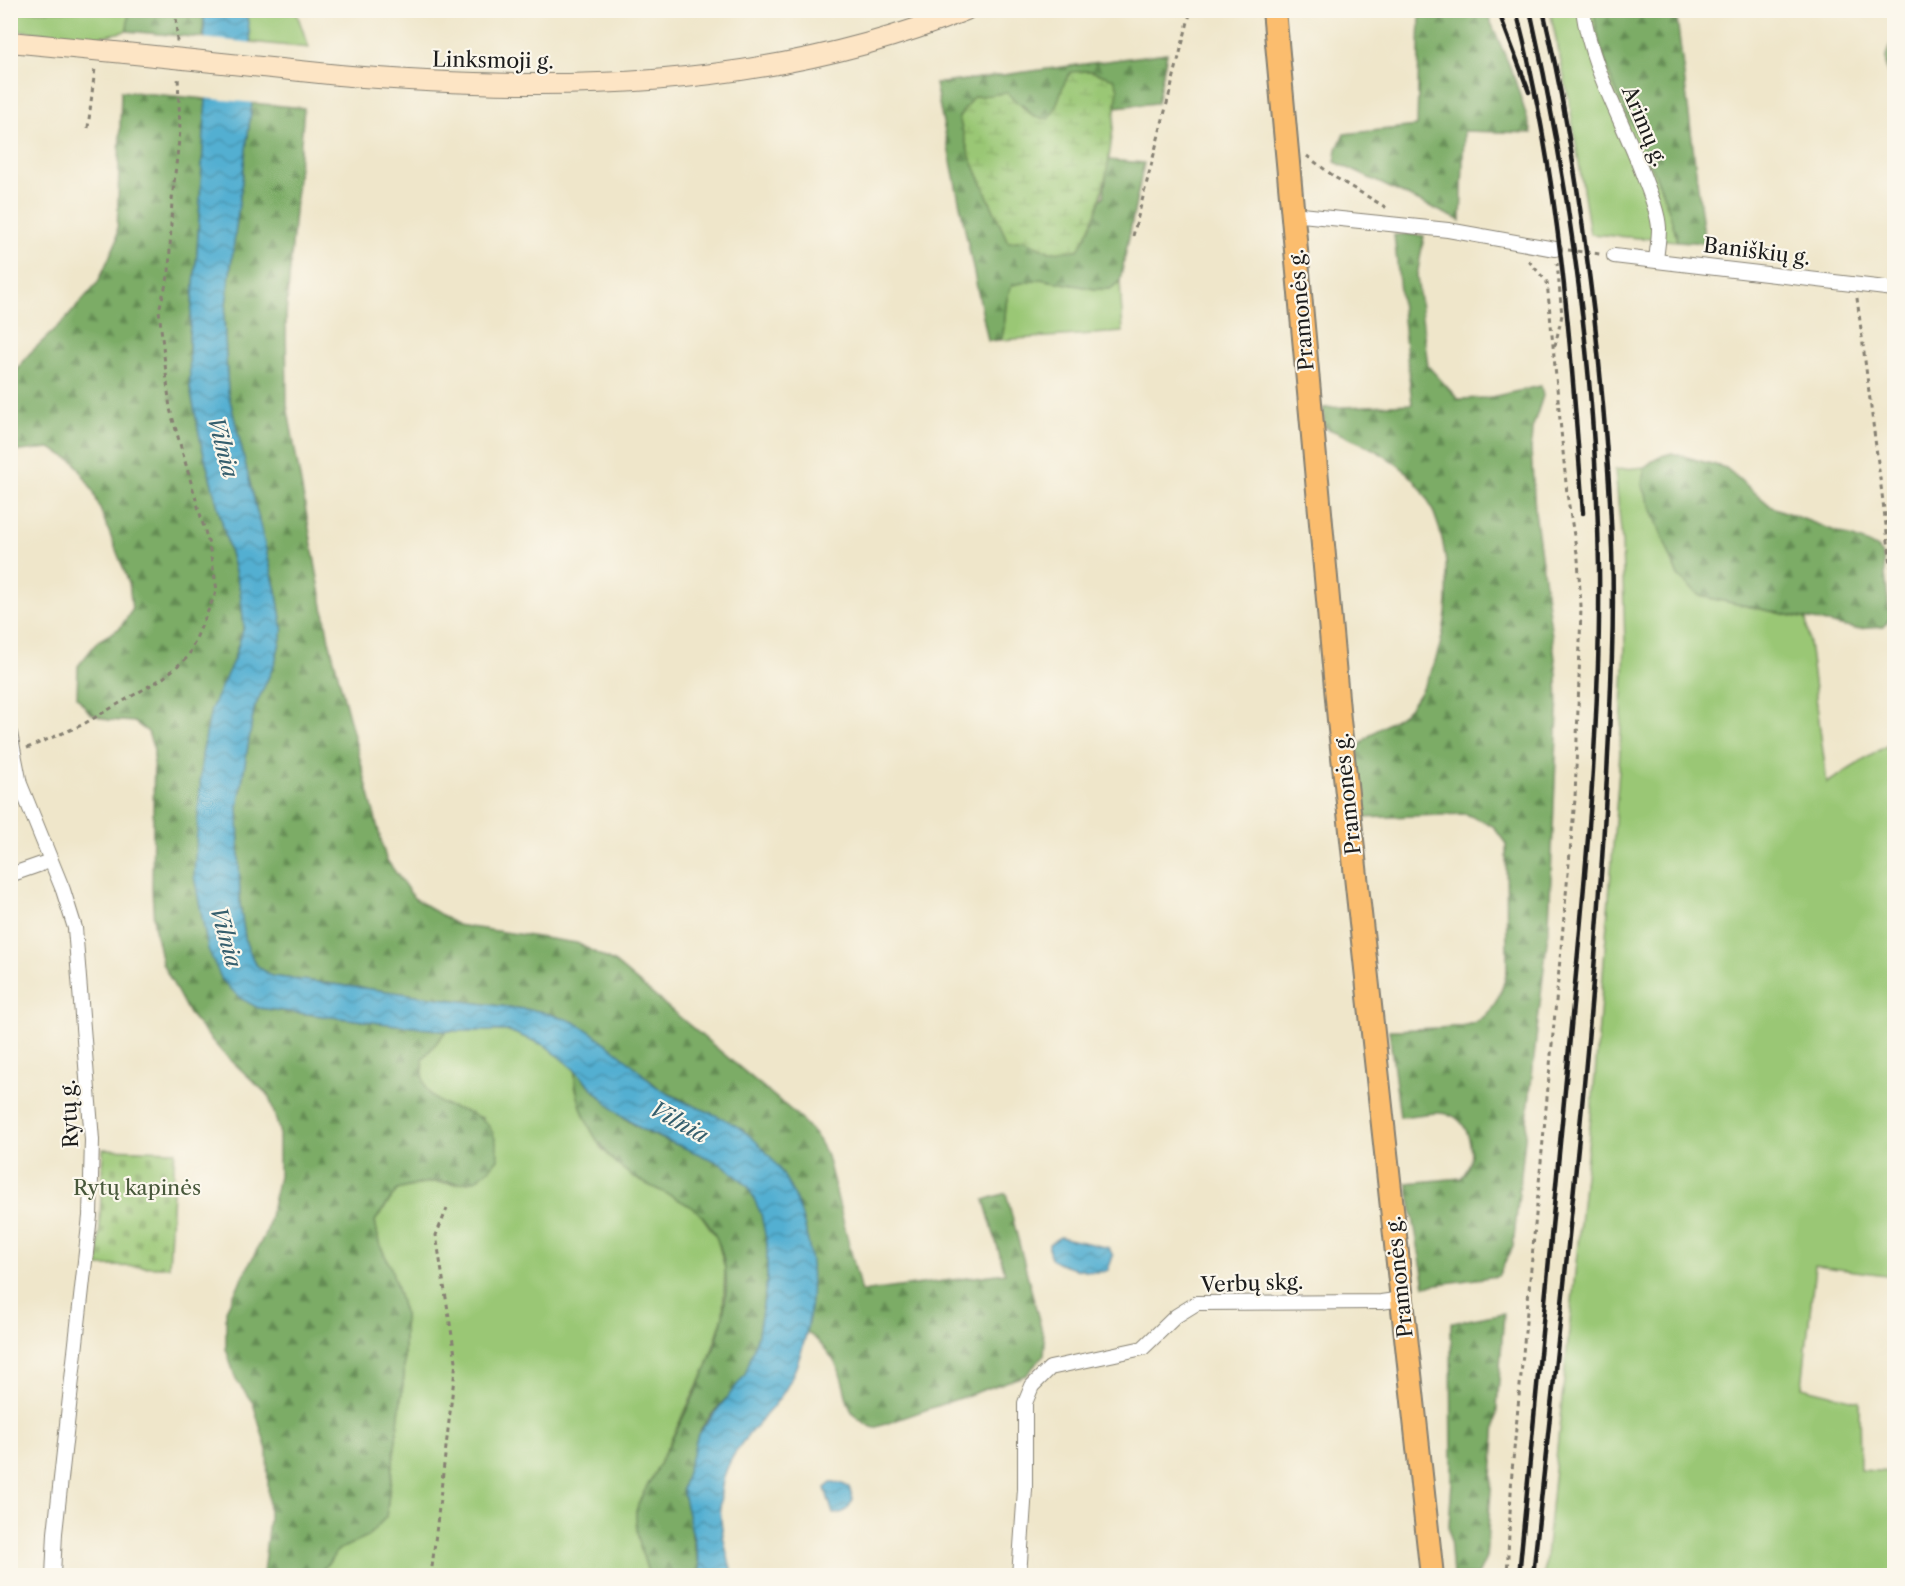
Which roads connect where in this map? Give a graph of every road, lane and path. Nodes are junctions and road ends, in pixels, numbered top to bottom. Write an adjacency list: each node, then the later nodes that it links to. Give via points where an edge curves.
1 (176, 10): 7 (path)
2 (966, 10): 8 (main road, Linksmoji g., bridge, via 841,51 691,78 551,86 439,83)
3 (1191, 10): 14 (path)
4 (1274, 10): 11 (main road, Pramonės g.)
5 (1583, 10): 18 (street, Arimų g., via 1586,36 1650,194 1659,226)
6 (10, 42): 8 (main road, Linksmoji g.)
7 (177, 43)
8 (98, 50): 10 (path)
9 (178, 65): 24 (path, via 180,131 169,273 159,310 170,409 209,545 217,590 188,657 163,678 82,725)
10 (88, 128)
11 (1285, 140): 12 (path, via 1336,178); 13 (main road, Pramonės g.)
12 (1392, 210)
13 (1292, 213): 15 (street); 28 (main road, Pramonės g., via 1339,720)
14 (1133, 236)
15 (1505, 240): 16 (street); 21 (path, via 1547,282)
16 (1555, 249): 17 (path); 21 (path, via 1562,315)
17 (1614, 256): 18 (street, Baniškių g.)
18 (1656, 260): 19 (street, Baniškių g.)
19 (1855, 284): 20 (street, Baniškių g.); 22 (path)
20 (1894, 289)
21 (1555, 349): 33 (path, via 1581,606 1575,788 1512,1471)
22 (1894, 588)
23 (10, 733): 24 (street, Rytų g.)
24 (14, 753): 25 (street, Rytų g., via 20,784)
25 (50, 861): 26 (street); 29 (street, Rytų g., via 75,928 92,1140 90,1216)
26 (10, 874)
27 (447, 1209): 30 (path, via 436,1235 456,1361)
28 (1402, 1299): 31 (street, Verbų skg., via 1197,1303 1176,1316 1143,1348 1064,1364 1044,1372 1025,1403); 32 (main road, Pramonės g.)
29 (53, 1575)
30 (430, 1575)
31 (1019, 1575)
32 (1432, 1575)
33 (1507, 1575)

